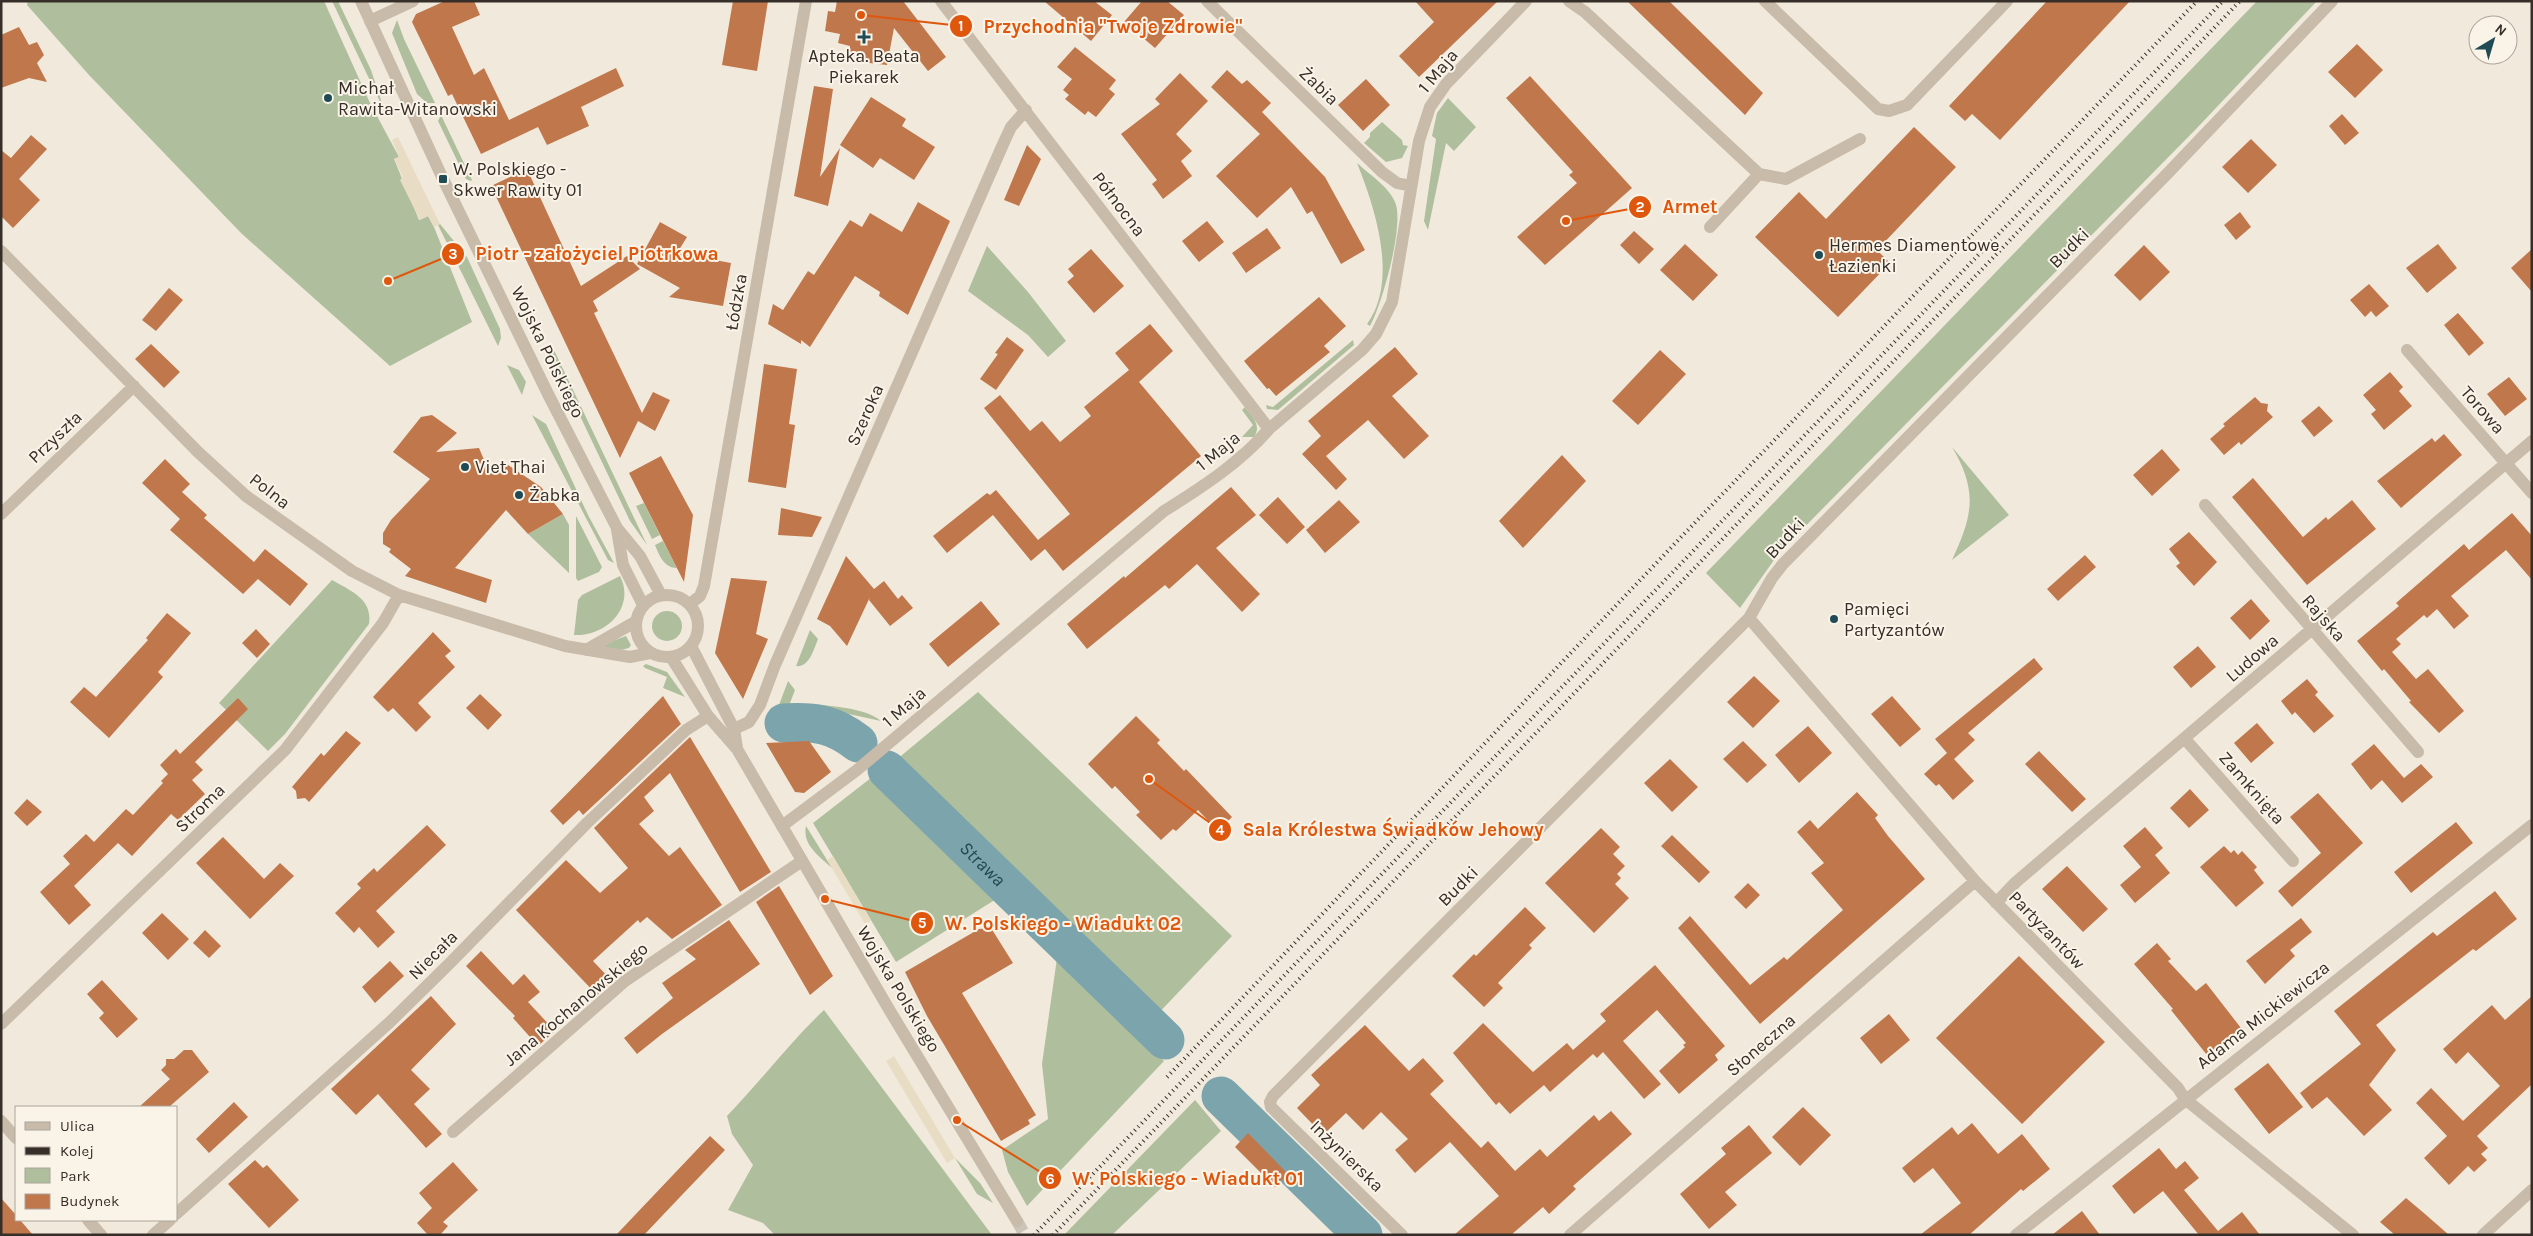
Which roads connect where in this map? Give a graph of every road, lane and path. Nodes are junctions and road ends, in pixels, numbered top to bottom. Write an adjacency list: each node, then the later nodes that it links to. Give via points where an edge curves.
1 (361, 1): 11 (street, Wojska Polskiego)
2 (413, 1): 11 (street)
3 (806, 1): 29 (street, Łódzka, via 704,586 700,596)
4 (941, 1): 12 (street, Północna)
5 (1208, 1): 15 (street, Żabia, via 1382,172 1397,183)
6 (1526, 1): 15 (street, 1 Maja, via 1436,97 1422,128)
7 (1569, 1): 14 (street, via 1585,12)
8 (1764, 1): 9 (street, via 1878,109 1889,110 1907,105)
9 (2007, 1)
10 (2332, 1): 31 (street, Budki, via 2167,174 1783,564)
11 (370, 21): 26 (street, Wojska Polskiego, via 451,196)
12 (1026, 110): 20 (street, Północna); 39 (street, Szeroka, via 1011,127 1004,142 760,705 749,722)
13 (1860, 140): 14 (street, via 1786,179)
14 (1759, 174): 16 (street)
15 (1411, 186): 20 (street, 1 Maja, via 1398,276 1382,325 1362,350)
16 (1710, 227)
17 (1, 251): 19 (street, Polna)
18 (2407, 350): 22 (street, Torowa)
19 (134, 386): 25 (street, Przyszła); 28 (street, Polna, via 246,496 352,572)
20 (1269, 429): 44 (street, 1 Maja, via 1203,486 1142,529 857,770)
21 (2532, 441): 22 (street, Ludowa)
22 (2506, 463): 23 (street, Torowa); 33 (street, Ludowa)
23 (2532, 493)
24 (2205, 505): 33 (street, Rajska)
25 (1, 514)
26 (617, 528): 27 (street, Wojska Polskiego, via 640,556); 30 (street, Wojska Polskiego, via 623,565)
27 (661, 595): 29 (street, via 677,596); 30 (street)
28 (399, 596): 35 (street, Polna); 49 (street, Stroma, via 383,623 285,750)
29 (690, 604): 34 (street, via 698,620 698,630)
30 (644, 605): 32 (street)
31 (1749, 618): 47 (street, Partyzantów); 51 (street, Budki)
32 (636, 622): 35 (street); 36 (street, via 638,640)
33 (2312, 630): 40 (street, Ludowa); 42 (street, Rajska)
34 (691, 646): 37 (street, via 682,654); 39 (street, Wojska Polskiego)
35 (586, 650): 36 (street, Polna, via 630,657)
36 (650, 653): 37 (street)
37 (671, 657): 38 (street, Wojska Polskiego)
38 (708, 716): 41 (street, Wojska Polskiego); 56 (street, Niecała, via 686,730 594,816 390,1022)
39 (734, 729): 41 (street, Wojska Polskiego)
40 (2185, 738): 46 (street, Zamknięta); 48 (street, Ludowa, via 2016,882)
41 (738, 749): 44 (street, Wojska Polskiego)
42 (2418, 752)
43 (2532, 825): 50 (street, Adama Mickiewicza)
44 (782, 826): 45 (street, Wojska Polskiego)
45 (802, 861): 53 (street, Jana Kochanowskiego, via 626,981); 59 (street, Wojska Polskiego)
46 (2293, 861)
47 (1975, 881): 48 (street, Partyzantów); 63 (street, Słoneczna)
48 (1996, 903): 50 (street, Partyzantów, via 2178,1088)
49 (1, 1024)
50 (2185, 1099): 64 (street, Adama Mickiewicza); 65 (street, Partyzantów)
51 (1270, 1102): 62 (street, Inżynierska)
52 (1, 1121): 54 (street)
53 (454, 1132)
54 (15, 1137)
55 (2532, 1190): 66 (street)
56 (178, 1212)
57 (89, 1221): 60 (street)
58 (169, 1221): 61 (street)
59 (1017, 1221)
60 (101, 1235)
61 (153, 1235)
62 (1402, 1235)
63 (1570, 1235)
64 (2016, 1235)
65 (2353, 1235)
66 (2482, 1235)

